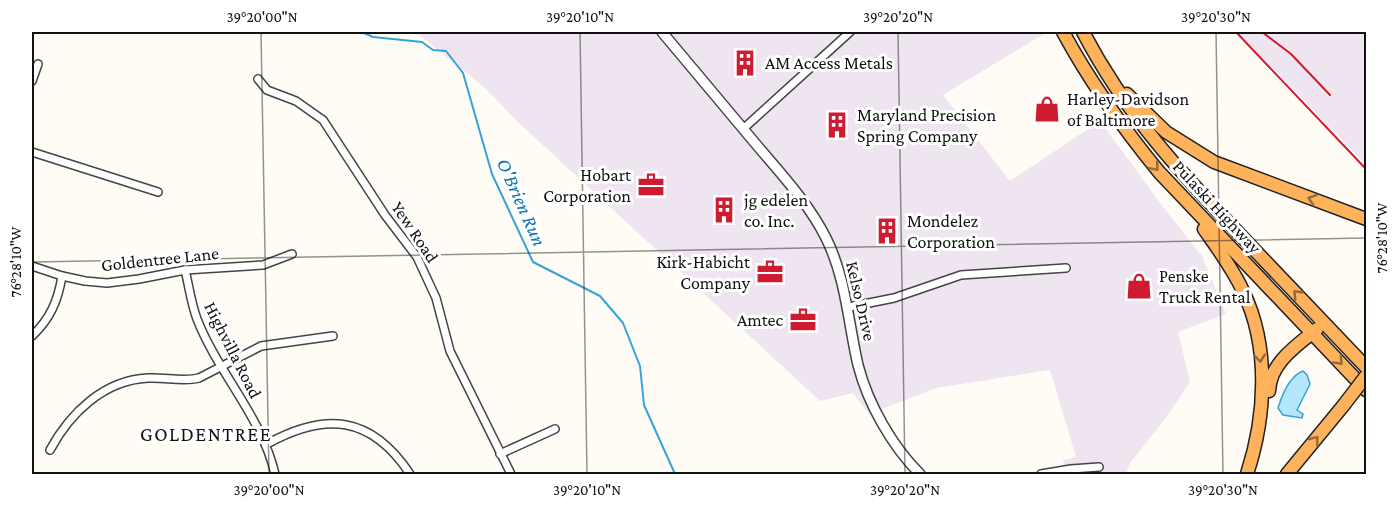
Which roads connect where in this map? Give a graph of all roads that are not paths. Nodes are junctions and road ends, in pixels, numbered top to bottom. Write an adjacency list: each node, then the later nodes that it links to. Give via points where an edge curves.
1 (662, 32): 10 (street, Kelso Drive)
2 (850, 32): 10 (street)
3 (1063, 32): 7 (highway, Pulaski Highway)
4 (1083, 32): 6 (highway, Pulaski Highway)
5 (38, 64): 9 (street)
6 (1101, 66): 7 (highway); 14 (highway, one-way to 6, via 1240,174 1194,152 1156,123); 21 (highway, Pulaski Highway, one-way to 6, via 1167,156)
7 (1086, 72): 12 (highway, Pulaski Highway, one-way to 12, via 1134,141)
8 (258, 79): 32 (street, Yew Road, via 267,90 296,101 323,120 417,257 436,298 450,351)
9 (32, 81)
10 (743, 129): 20 (street, Kelso Drive, via 818,224 838,267)
11 (32, 152): 13 (street)
12 (1177, 191): 22 (highway, Pulaski Highway); 39 (highway, one-way to 39, via 1236,277 1257,331 1262,369 1261,416)
13 (158, 192)
14 (1366, 219)
15 (292, 254): 18 (street, Goldentree Lane, via 263,265)
16 (32, 266): 19 (street, Goldentree Lane)
17 (1066, 268): 20 (street, via 966,274 894,298)
18 (185, 270): 19 (street, Goldentree Lane, via 107,283); 25 (street, Highvilla Road, via 198,321)
19 (62, 276): 23 (street, via 57,303)
20 (849, 307): 37 (street, Kelso Drive, via 859,366 869,396 902,453)
21 (1324, 323): 22 (highway); 26 (highway, Pulaski Highway)
22 (1312, 333): 28 (highway, Pulaski Highway, one-way to 28); 39 (highway, via 1273,370 1263,434)
23 (32, 336)
24 (333, 336): 25 (street, via 270,343)
25 (222, 366): 30 (street, Highvilla Road); 31 (street, via 193,380 142,378 111,388 93,398 66,423)
26 (1366, 367)
27 (1366, 376): 40 (highway, one-way to 27, bridge)
28 (1366, 390)
29 (555, 429): 32 (street)
30 (267, 444): 34 (street, Highvilla Road); 35 (street, via 314,424 351,426 378,439)
31 (50, 450)
32 (500, 454): 36 (street, Yew Road)
33 (1100, 467): 38 (street)
34 (275, 474)
35 (410, 474)
36 (511, 474)
37 (921, 474)
38 (1041, 474)
39 (1249, 474)
40 (1287, 474)

